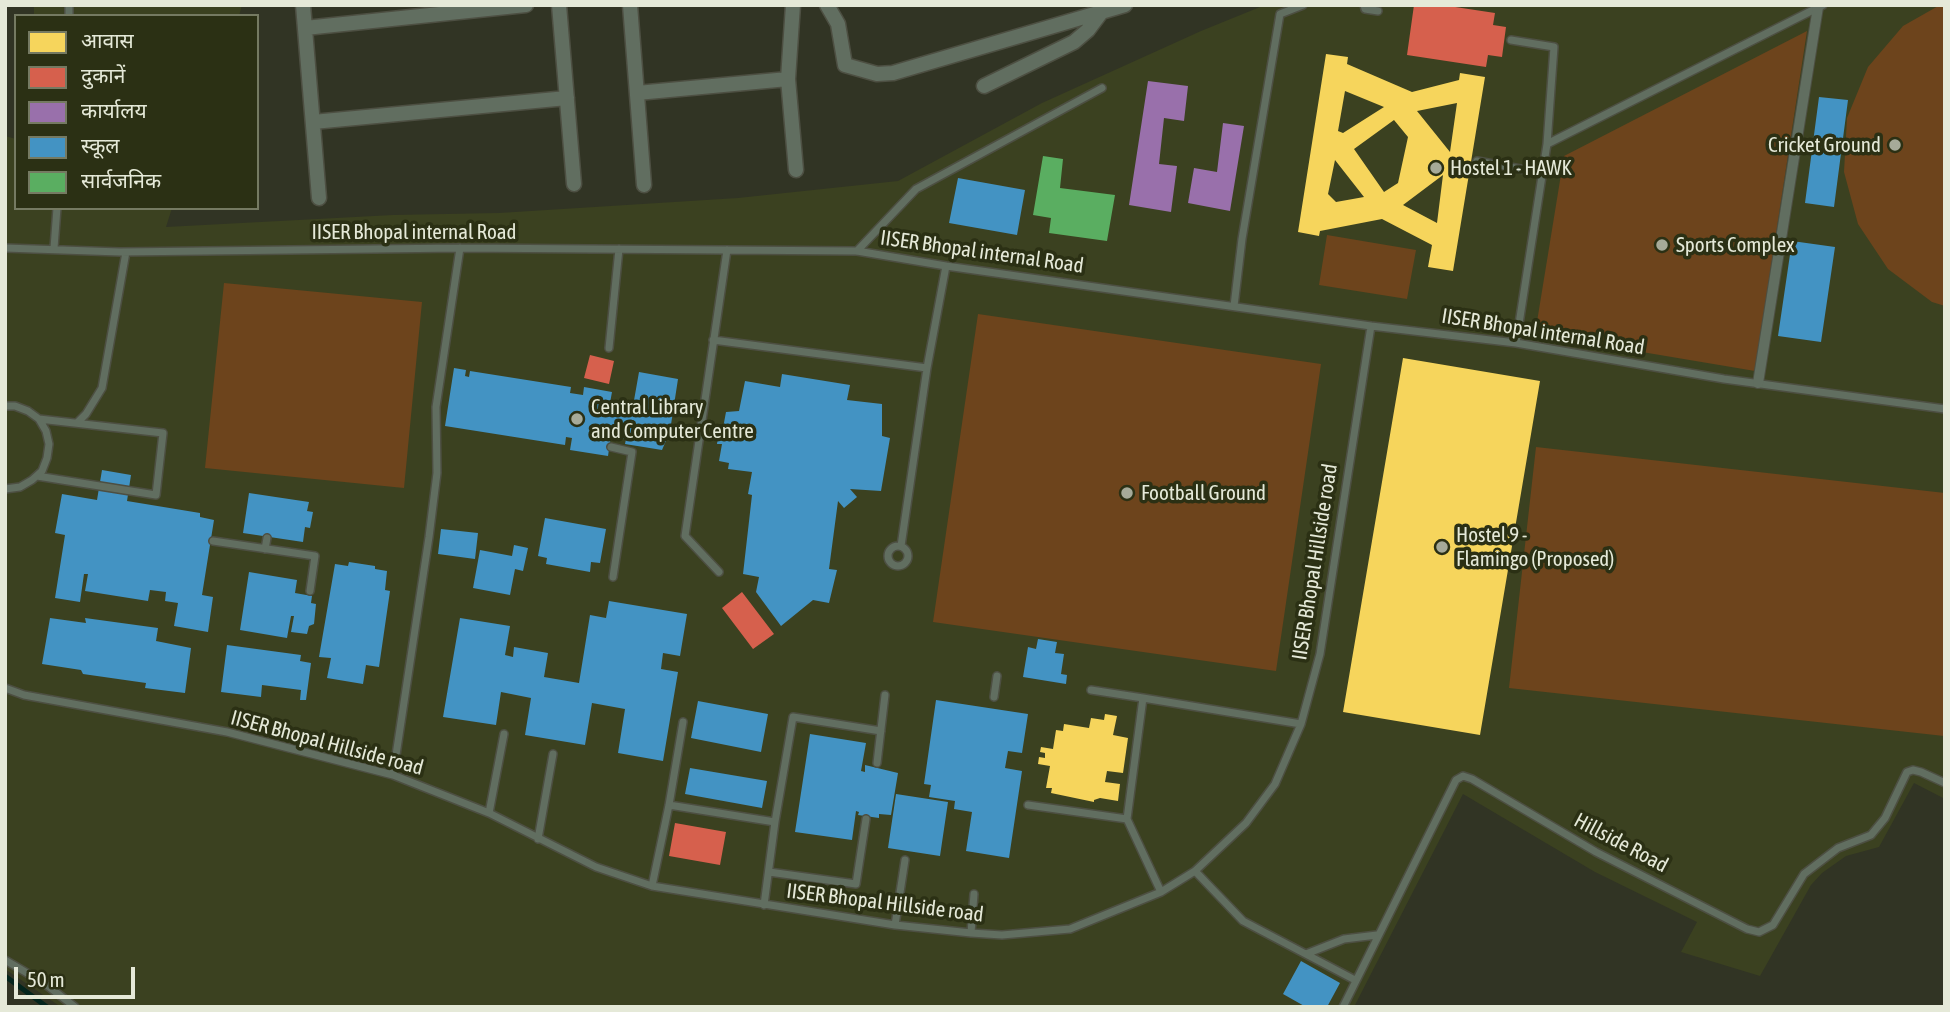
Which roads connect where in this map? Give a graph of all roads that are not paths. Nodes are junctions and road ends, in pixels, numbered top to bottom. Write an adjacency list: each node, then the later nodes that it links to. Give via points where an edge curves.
1 (303, 5): 13 (street)
2 (526, 5): 13 (street)
3 (559, 5): 19 (street)
4 (630, 5): 18 (street)
5 (793, 5): 15 (street)
6 (827, 5): 11 (street, via 838,24 845,65 877,74 894,74)
7 (1125, 5): 11 (street)
8 (1303, 5): 37 (lane, via 1280,14)
9 (1364, 5): 12 (lane)
10 (1820, 6): 21 (lane); 43 (street)
11 (1103, 10): 16 (street, via 1074,41)
12 (1378, 11)
13 (305, 28): 20 (street)
14 (1511, 40): 21 (lane, via 1554,47)
15 (788, 79): 18 (street); 23 (street)
16 (984, 86)
17 (1102, 88): 34 (lane, via 916,189)
18 (637, 93): 26 (street)
19 (567, 98): 20 (street); 25 (street)
20 (313, 122): 27 (street)
21 (1547, 144): 24 (lane)
22 (1478, 161): 24 (lane)
23 (796, 170)
24 (1542, 173): 40 (lane)
25 (574, 184)
26 (644, 185)
27 (319, 198)
28 (57, 210): 30 (lane)
29 (5, 248): 30 (lane, IISER Bhopal internal Road)
30 (54, 248): 35 (lane, IISER Bhopal internal Road)
31 (460, 248): 32 (lane, IISER Bhopal internal Road); 35 (lane, IISER Bhopal internal Road); 70 (lane, via 436,407 437,474)
32 (619, 249): 33 (lane, IISER Bhopal internal Road); 41 (lane)
33 (727, 250): 34 (lane, IISER Bhopal internal Road); 39 (lane)
34 (857, 251): 36 (lane, IISER Bhopal internal Road)
35 (127, 252): 47 (lane, via 102,388)
36 (946, 266): 37 (lane, IISER Bhopal internal Road); 42 (lane)
37 (1234, 306): 38 (lane, IISER Bhopal internal Road)
38 (1371, 326): 40 (lane, IISER Bhopal internal Road); 65 (lane, IISER Bhopal Hillside road, via 1320,654)
39 (713, 340): 42 (lane); 55 (lane, via 685,536)
40 (1516, 343): 43 (lane, IISER Bhopal internal Road)
41 (609, 348)
42 (927, 368): 53 (lane)
43 (1758, 383): 45 (lane, IISER Bhopal internal Road)
44 (5, 406): 46 (lane, via 28,411)
45 (1945, 409)
46 (38, 419): 47 (lane); 49 (lane, via 49,444)
47 (77, 423): 49 (lane, via 163,433 156,495)
48 (611, 447): 56 (lane, via 632,452)
49 (37, 476): 50 (lane, via 20,487)
50 (5, 489)
51 (267, 538): 54 (lane)
52 (213, 541): 54 (lane)
53 (901, 545)
54 (265, 549): 57 (lane, via 315,556)
55 (719, 572)
56 (613, 577)
57 (310, 591)
58 (997, 676): 62 (lane)
59 (5, 688): 70 (lane, IISER Bhopal Hillside road, via 227,732)
60 (1091, 690): 63 (lane)
61 (885, 695): 66 (lane)
62 (994, 697)
63 (1143, 698): 65 (lane); 76 (lane)
64 (683, 722): 72 (lane)
65 (1301, 724): 80 (lane, IISER Bhopal Hillside road, via 1275,784 1246,823)
66 (881, 731): 69 (lane); 77 (lane, via 793,717)
67 (504, 734): 74 (lane)
68 (554, 754): 78 (lane)
69 (877, 763)
70 (393, 775): 74 (lane, IISER Bhopal Hillside road)
71 (1945, 783): 88 (lane, Hillside Road, via 1913,769 1908,772 1871,835 1838,848 1804,874 1773,925 1759,932 1596,852 1463,776 1456,780)
72 (669, 805): 77 (lane); 82 (lane)
73 (1028, 805): 76 (lane)
74 (489, 813): 78 (lane, IISER Bhopal Hillside road)
75 (866, 819): 81 (lane, via 856,884)
76 (1127, 819): 83 (lane)
77 (775, 822): 81 (lane)
78 (538, 839): 82 (lane, IISER Bhopal Hillside road, via 596,867)
79 (905, 860): 86 (lane)
80 (1195, 871): 83 (lane, IISER Bhopal Hillside road); 89 (lane, via 1243,921)
81 (769, 872): 85 (lane)
82 (652, 886): 85 (lane, IISER Bhopal Hillside road)
83 (1161, 892): 87 (lane, IISER Bhopal Hillside road, via 1070,929)
84 (974, 894): 87 (lane)
85 (764, 905): 86 (lane, IISER Bhopal Hillside road)
86 (895, 925): 87 (lane, IISER Bhopal Hillside road)
87 (971, 933)
88 (1377, 935): 89 (lane, via 1344,939); 91 (lane, Hillside Road)
89 (1306, 954): 91 (lane)
90 (5, 960): 92 (lane)
91 (1355, 980): 93 (lane, Hillside Road)
92 (75, 1007)
93 (1343, 1007)

